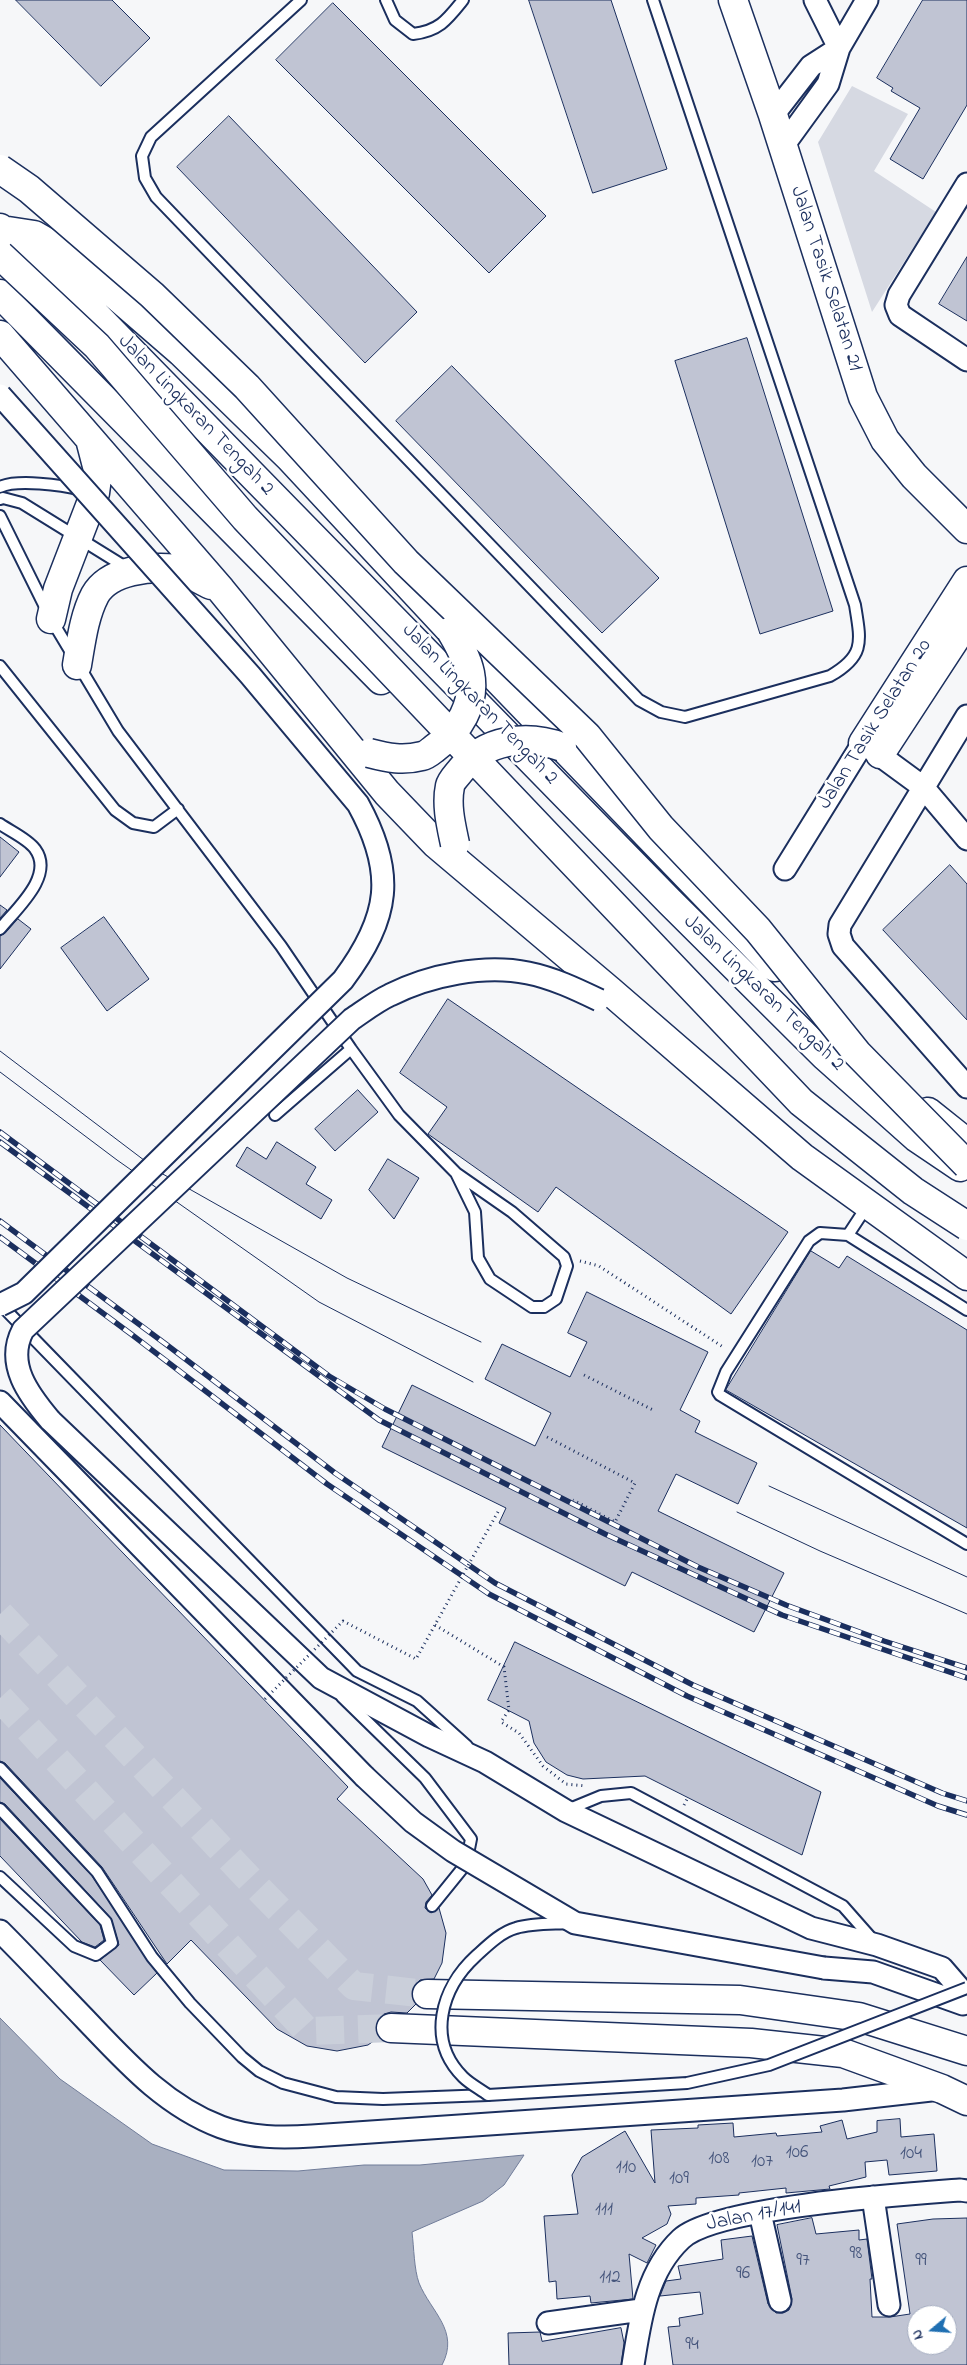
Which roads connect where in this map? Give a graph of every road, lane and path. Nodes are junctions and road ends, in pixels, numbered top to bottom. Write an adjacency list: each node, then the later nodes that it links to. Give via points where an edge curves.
1 (301, 0): 4 (lane, via 151,137 142,156 145,178 156,197 639,700 661,712 685,717 830,676 847,666 857,651 860,637 855,605)
2 (386, 0): 3 (lane, via 395,20 413,34 430,32 447,20)
3 (463, 0)
4 (653, 0)
5 (733, 0): 9 (main road, Jalan Tasik Selatan 21)
6 (815, 0): 8 (street)
7 (867, 0): 8 (street)
8 (839, 48): 9 (street, via 811,66); 10 (street, via 828,84)
9 (773, 115): 10 (main road, Jalan Tasik Selatan 21)
10 (783, 146): 23 (main road, Jalan Tasik Selatan 21, via 863,397 886,440 914,476)
11 (0, 169): 49 (main road, bridge, via 152,295 247,387 406,562 587,736 661,828 758,930 857,1054)
12 (967, 184): 16 (street, via 896,305 900,315)
13 (1, 238): 30 (main road, via 34,235 69,255 182,352 290,458); 50 (main road, Jalan Lingkaran Tengah 2, via 82,301 825,1056 917,1138); 53 (main road, bridge, via 245,518 801,1102 914,1192)
14 (0, 294): 53 (main road, via 752,1058 837,1135 882,1170)
15 (0, 335): 18 (main road)
16 (967, 360)
17 (0, 395): 57 (street, bridge, via 250,675 358,804 371,828 384,878 375,928 362,955 343,980 24,1293)
18 (91, 443): 20 (main road, via 98,470); 27 (main road)
19 (0, 487): 20 (lane, via 22,484 69,487)
20 (94, 494): 24 (main road)
21 (0, 499): 24 (lane, via 22,503)
22 (0, 516): 28 (lane)
23 (967, 529)
24 (77, 537): 25 (lane); 28 (main road)
25 (132, 572): 27 (main road, via 178,569); 31 (main road, via 110,579 96,593 88,613)
26 (966, 586): 36 (main road, Jalan Tasik Selatan 20)
27 (221, 590): 34 (main road)
28 (51, 619): 31 (lane)
29 (967, 621): 36 (main road, Jalan Tasik Selatan 20)
30 (451, 631): 34 (main road, bridge, via 470,674 470,697 460,724 424,756 397,760 369,753); 35 (main road, bridge)
31 (77, 665): 38 (lane, via 118,731)
32 (0, 666): 38 (lane, via 115,810 133,823 154,827)
33 (967, 716): 37 (street)
34 (328, 720): 42 (main road, via 387,793 436,844)
35 (562, 747): 42 (main road, bridge, via 542,740 511,742 483,749 470,758 450,784 449,816 456,844); 47 (main road, via 756,948 930,1115)
36 (872, 749): 37 (street); 41 (street, Jalan Tasik Selatan 20)
37 (922, 786): 40 (street); 45 (street, via 840,925 840,934 843,946)
38 (178, 809): 44 (lane, via 282,946)
39 (0, 824): 43 (lane, via 35,849 42,865 38,882)
40 (967, 839)
41 (785, 869)
42 (468, 870): 48 (main road)
43 (0, 929)
44 (351, 1049): 46 (lane); 51 (lane, via 399,1114)
45 (967, 1087)
46 (275, 1114)
47 (967, 1143)
48 (802, 1157): 52 (main road); 63 (street, bridge, via 599,1000 561,982 527,973 466,972 412,986 389,995 352,1019 22,1330 16,1356 18,1371 30,1396)
49 (967, 1165)
50 (967, 1172)
51 (456, 1173): 51 (lane, via 512,1212 564,1257 567,1266 556,1299 544,1307 532,1308 490,1278 478,1258 475,1212)
52 (867, 1205): 54 (lane); 56 (main road)
53 (967, 1227)
54 (848, 1234): 58 (lane); 68 (lane, via 820,1234 810,1241 726,1372 718,1392)
55 (599, 1266): 59 (path)
56 (967, 1276)
57 (0, 1304): 72 (lane, via 357,1671 417,1701)
58 (967, 1310)
59 (723, 1347)
60 (584, 1375): 62 (path)
61 (0, 1402): 66 (street)
62 (652, 1410)
63 (50, 1420): 66 (street); 70 (street)
64 (547, 1437): 65 (path, via 635,1483 615,1522)
65 (573, 1500)
66 (102, 1509): 81 (street, bridge, via 413,1822 453,1851)
67 (499, 1510): 69 (path, bridge)
68 (967, 1544)
69 (435, 1625): 71 (path, bridge, via 416,1659 343,1621); 74 (path, via 504,1668 509,1710 501,1722 519,1733 543,1766 566,1784)
70 (322, 1678): 72 (street, via 429,1736); 80 (lane, via 425,1778 470,1839 466,1864)
71 (265, 1699)
72 (485, 1762): 78 (street)
73 (0, 1768): 93 (lane, via 98,1872 152,1957 185,1996 259,2070 283,2083 336,2097 383,2099)
74 (589, 1786)
75 (688, 1797): 76 (path)
76 (683, 1806)
77 (0, 1810): 79 (lane, via 106,1922 112,1943 96,1955 74,1946)
78 (566, 1811): 84 (street, via 811,1928); 84 (lane, via 601,1796 631,1793 843,1906)
79 (0, 1877)
80 (432, 1906)
81 (574, 1923): 89 (street, bridge, via 824,1968 874,1972); 93 (lane, bridge, via 515,1928 490,1942 461,1973 444,2001 440,2022 445,2049 463,2076)
82 (0, 1931): 85 (street)
83 (0, 1942): 85 (lane)
84 (877, 1945): 88 (street, via 942,1968)
85 (44, 1976): 92 (street, via 138,2075 182,2109 221,2127 281,2138 843,2100)
86 (967, 1988): 93 (lane, bridge, via 769,2065 687,2083)
87 (427, 1994): 91 (main road, via 740,2000 859,2018)
88 (967, 1997)
89 (967, 2005)
90 (391, 2028): 92 (main road, via 751,2043 825,2051 843,2053)
91 (967, 2051)
92 (942, 2089): 94 (main road)
93 (488, 2095)
94 (967, 2100)
95 (967, 2191): 96 (street, Jalan 17/141)
96 (873, 2197): 97 (street, Jalan 17/141); 99 (street)
97 (760, 2213): 98 (street); 100 (street, Jalan 17/141, via 710,2223 681,2239 653,2281)
98 (780, 2301)
99 (889, 2305)
100 (641, 2310): 101 (street); 102 (street, Jalan 17/141)
101 (548, 2323)
102 (633, 2365)

